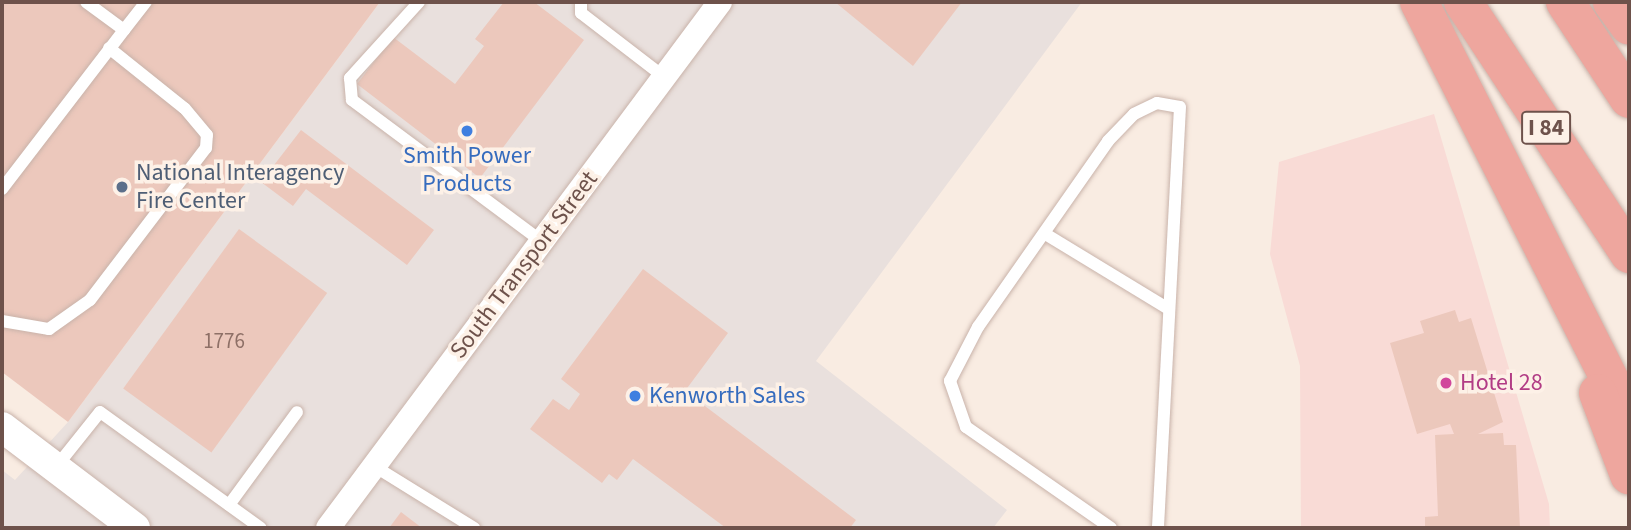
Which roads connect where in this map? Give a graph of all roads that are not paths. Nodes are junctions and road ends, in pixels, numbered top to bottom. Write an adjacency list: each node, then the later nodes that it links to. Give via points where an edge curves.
1 (86, 2): 11 (lane)
2 (146, 2): 11 (lane)
3 (419, 2): 17 (lane, via 390,26 350,78 352,100)
4 (581, 2): 13 (lane, via 581,13)
5 (720, 2): 13 (street, South Transport Street)
6 (1419, 2): 19 (highway)
7 (1463, 2): 18 (highway, I 84)
8 (1565, 2): 14 (highway)
9 (1612, 2): 10 (highway)
10 (1629, 25)
11 (124, 30): 12 (lane)
12 (110, 48): 15 (lane); 21 (lane, via 184,108 207,135 206,148 90,300 49,329)
13 (664, 76): 17 (street, South Transport Street)
14 (1629, 99)
15 (2, 189)
16 (1047, 235): 20 (lane); 20 (lane, via 1108,141 1134,114 1157,103 1180,107); 33 (lane, via 978,327 950,381 966,426)
17 (541, 242): 25 (street, South Transport Street)
18 (1629, 254)
19 (1548, 260): 23 (highway); 27 (highway)
20 (1167, 308): 34 (lane)
21 (2, 321)
22 (298, 412): 28 (lane)
23 (1629, 417)
24 (2, 427): 26 (street)
25 (374, 466): 31 (street, South Transport Street); 32 (lane)
26 (55, 467): 28 (lane, via 100,412); 29 (street)
27 (1629, 475)
28 (229, 505): 30 (lane)
29 (135, 528)
30 (261, 528)
31 (328, 528)
32 (474, 528)
33 (1111, 528)
34 (1158, 528)

